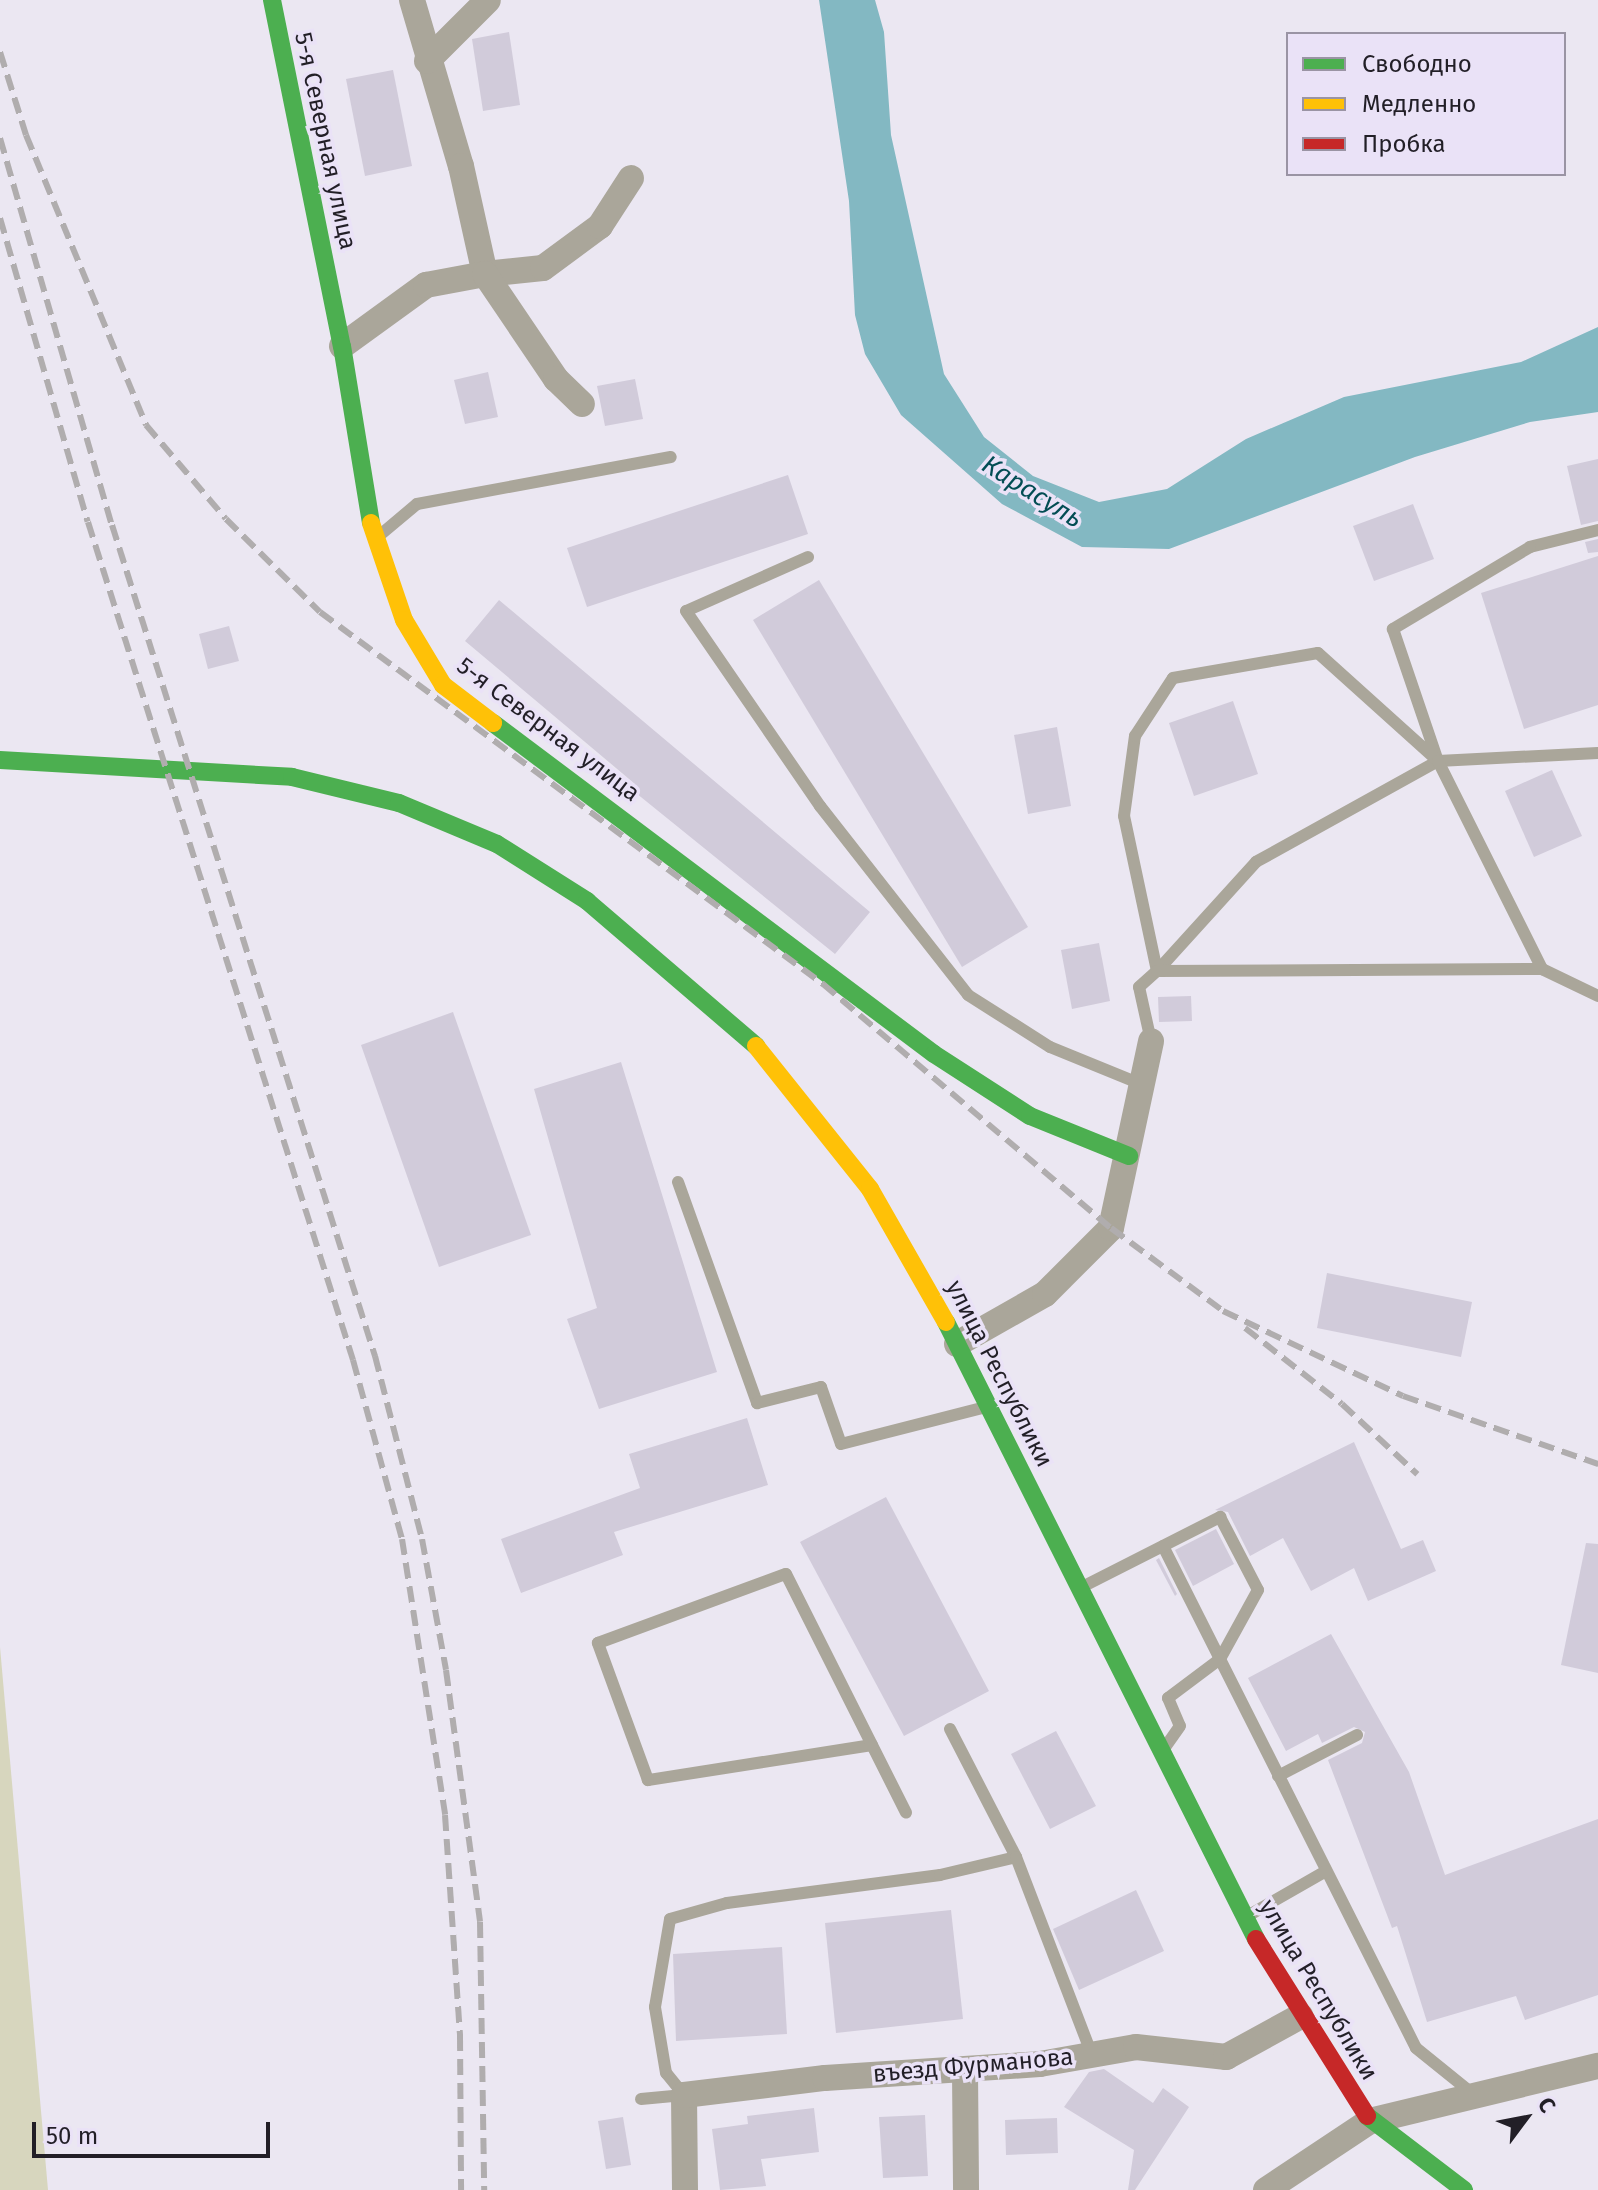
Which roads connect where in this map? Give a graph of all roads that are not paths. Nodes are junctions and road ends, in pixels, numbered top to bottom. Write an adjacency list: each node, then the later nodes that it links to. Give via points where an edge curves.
1 (272, 0): 7 (main road, 5-я Северная улица)
2 (412, 0): 4 (street)
3 (488, 0): 4 (street)
4 (427, 61): 6 (street, via 461,166)
5 (631, 178): 6 (street, via 600,226 543,268)
6 (485, 274): 7 (street, via 426,285); 8 (street, via 556,379)
7 (342, 346): 11 (main road, 5-я Северная улица)
8 (582, 404)
9 (671, 457): 11 (lane, via 417,504)
10 (1598, 530): 15 (lane, via 1530,547 1393,629)
11 (374, 540): 21 (main road, 5-я Северная улица, via 404,620 443,685 934,1054 1030,1116)
12 (808, 557): 20 (lane, via 686,611 820,806 968,995 1050,1047)
13 (1598, 753): 15 (lane)
14 (0, 760): 23 (main road, улица Республики, via 292,777 399,803 497,844 587,901 743,1032 807,1104 870,1189)
15 (1438, 761): 16 (lane); 17 (lane, via 1256,862); 17 (lane, via 1318,653 1173,678 1135,736 1124,816)
16 (1542, 969): 17 (lane); 18 (lane)
17 (1157, 971): 19 (lane, via 1139,987)
18 (1598, 996)
19 (1151, 1041): 20 (street)
20 (1143, 1085): 21 (street)
21 (1129, 1156): 23 (street, via 1111,1228 1045,1294)
22 (678, 1182): 24 (lane, via 757,1403 821,1387 841,1444)
23 (957, 1344): 24 (main road, улица Республики)
24 (988, 1406): 26 (main road, улица Республики)
25 (1163, 1546): 26 (lane); 27 (lane); 27 (lane, via 1220,1517 1258,1590)
26 (1080, 1589): 31 (main road, улица Республики)
27 (1220, 1659): 31 (lane, via 1168,1698 1180,1726); 32 (lane)
28 (950, 1729): 34 (lane)
29 (1357, 1735): 32 (lane)
30 (872, 1745): 30 (lane, via 786,1574 598,1643 648,1780); 33 (lane)
31 (1162, 1752): 36 (main road, улица Республики)
32 (1278, 1776): 35 (lane)
33 (906, 1813)
34 (1016, 1857): 38 (lane); 41 (lane, via 925,1877 727,1903 670,1919 655,2007 666,2073)
35 (1326, 1871): 36 (lane); 42 (lane, via 1416,2048)
36 (1245, 1917): 37 (main road, улица Республики)
37 (1301, 2016): 38 (street, въезд Фурманова, via 1226,2057 1136,2047); 44 (main road, улица Республики)
38 (1092, 2055): 40 (street, въезд Фурманова)
39 (1598, 2066): 42 (street)
40 (965, 2071): 41 (street, въезд Фурманова, via 825,2078); 46 (street)
41 (684, 2095): 43 (lane); 45 (street)
42 (1475, 2096): 44 (street)
43 (641, 2099)
44 (1370, 2121): 47 (street); 48 (main road, улица Республики)
45 (685, 2190)
46 (966, 2190)
47 (1266, 2190)
48 (1464, 2190)

